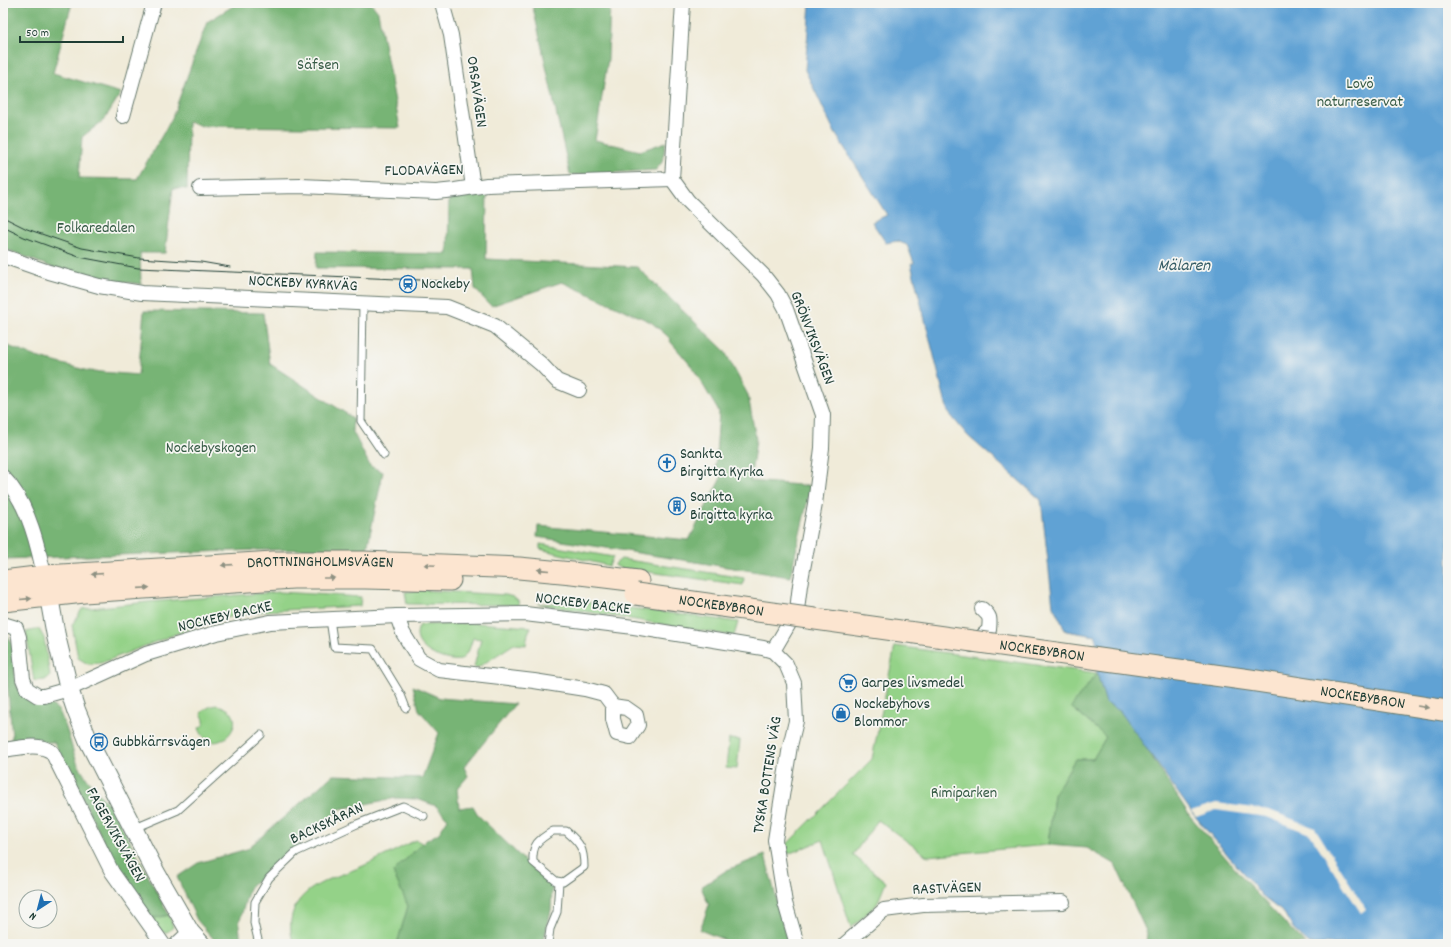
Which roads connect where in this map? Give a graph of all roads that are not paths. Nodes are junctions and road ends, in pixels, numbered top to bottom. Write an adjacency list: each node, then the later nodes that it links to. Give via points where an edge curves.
1 (154, 3): 4 (street)
2 (442, 3): 6 (street, ORSAVÄGEN, via 451,36)
3 (683, 3): 5 (street)
4 (124, 116)
5 (672, 179): 6 (street, FLODAVÄGEN); 21 (street, GRÖNVIKSVÄGEN, via 688,201 763,275 778,294 786,309 822,415 822,448 815,504 797,610)
6 (473, 187): 7 (street, FLODAVÄGEN, via 436,192 301,186)
7 (200, 188)
8 (3, 256): 9 (street, NOCKEBY KYRKVÄG, via 98,286 142,293)
9 (364, 304): 10 (street, NOCKEBY KYRKVÄG, via 447,306 495,326 541,364 557,381); 11 (lane, via 361,421)
10 (579, 390)
11 (384, 455)
12 (3, 477): 13 (street, via 18,496 32,527)
13 (45, 576): 14 (main road, DROTTNINGHOLMSVÄGEN); 15 (main road, DROTTNINGHOLMSVÄGEN, one-way to 13, via 572,573 519,568 364,562 273,562); 16 (street)
14 (3, 580)
15 (637, 588): 16 (main road, DROTTNINGHOLMSVÄGEN, one-way to 15, via 84,592 293,578 458,580); 25 (main road, NOCKEBYBRON, via 1056,642); 28 (main road, NOCKEBYBRON, one-way to 28, bridge)
16 (49, 597): 17 (main road, DROTTNINGHOLMSVÄGEN, one-way to 16); 24 (street)
17 (3, 601)
18 (982, 609): 21 (street, via 989,616 989,630 970,646)
19 (397, 616): 20 (street, NOCKEBY BACKE); 23 (street, NOCKEBY BACKE, via 525,614 634,627); 26 (street, via 403,633 419,659 439,670 585,689 604,694)
20 (330, 619): 24 (street, NOCKEBY BACKE, via 270,622 216,633 146,654); 27 (lane, via 334,647 373,649)
21 (789, 625): 23 (street, GRÖNVIKSVÄGEN)
22 (9, 626): 24 (street, via 19,637 23,679 27,689 38,696)
23 (768, 650): 39 (street, TYSKA BOTTENS VÄG, via 786,664 794,683 796,721 775,840 786,904)
24 (69, 689): 32 (street, via 89,742)
25 (1448, 697)
26 (612, 706)
27 (406, 708)
28 (1448, 711)
29 (261, 735): 32 (lane, via 178,810)
30 (3, 750): 36 (street, FAGERVIKSVÄGEN, via 37,746 52,752 112,872)
31 (424, 816): 37 (lane, BACKSKÅRAN, via 403,806 296,852 269,878 255,902 254,923)
32 (133, 829): 35 (street)
33 (559, 882): 33 (lane, via 573,876 584,867 584,854 576,840 566,831 553,831 541,838 532,850 533,862); 38 (lane, via 557,912 550,929)
34 (1063, 902): 40 (street, RASTVÄGEN, via 923,905 884,910)
35 (189, 940)
36 (163, 944)
37 (259, 944)
38 (548, 944)
39 (797, 944)
40 (845, 944)

